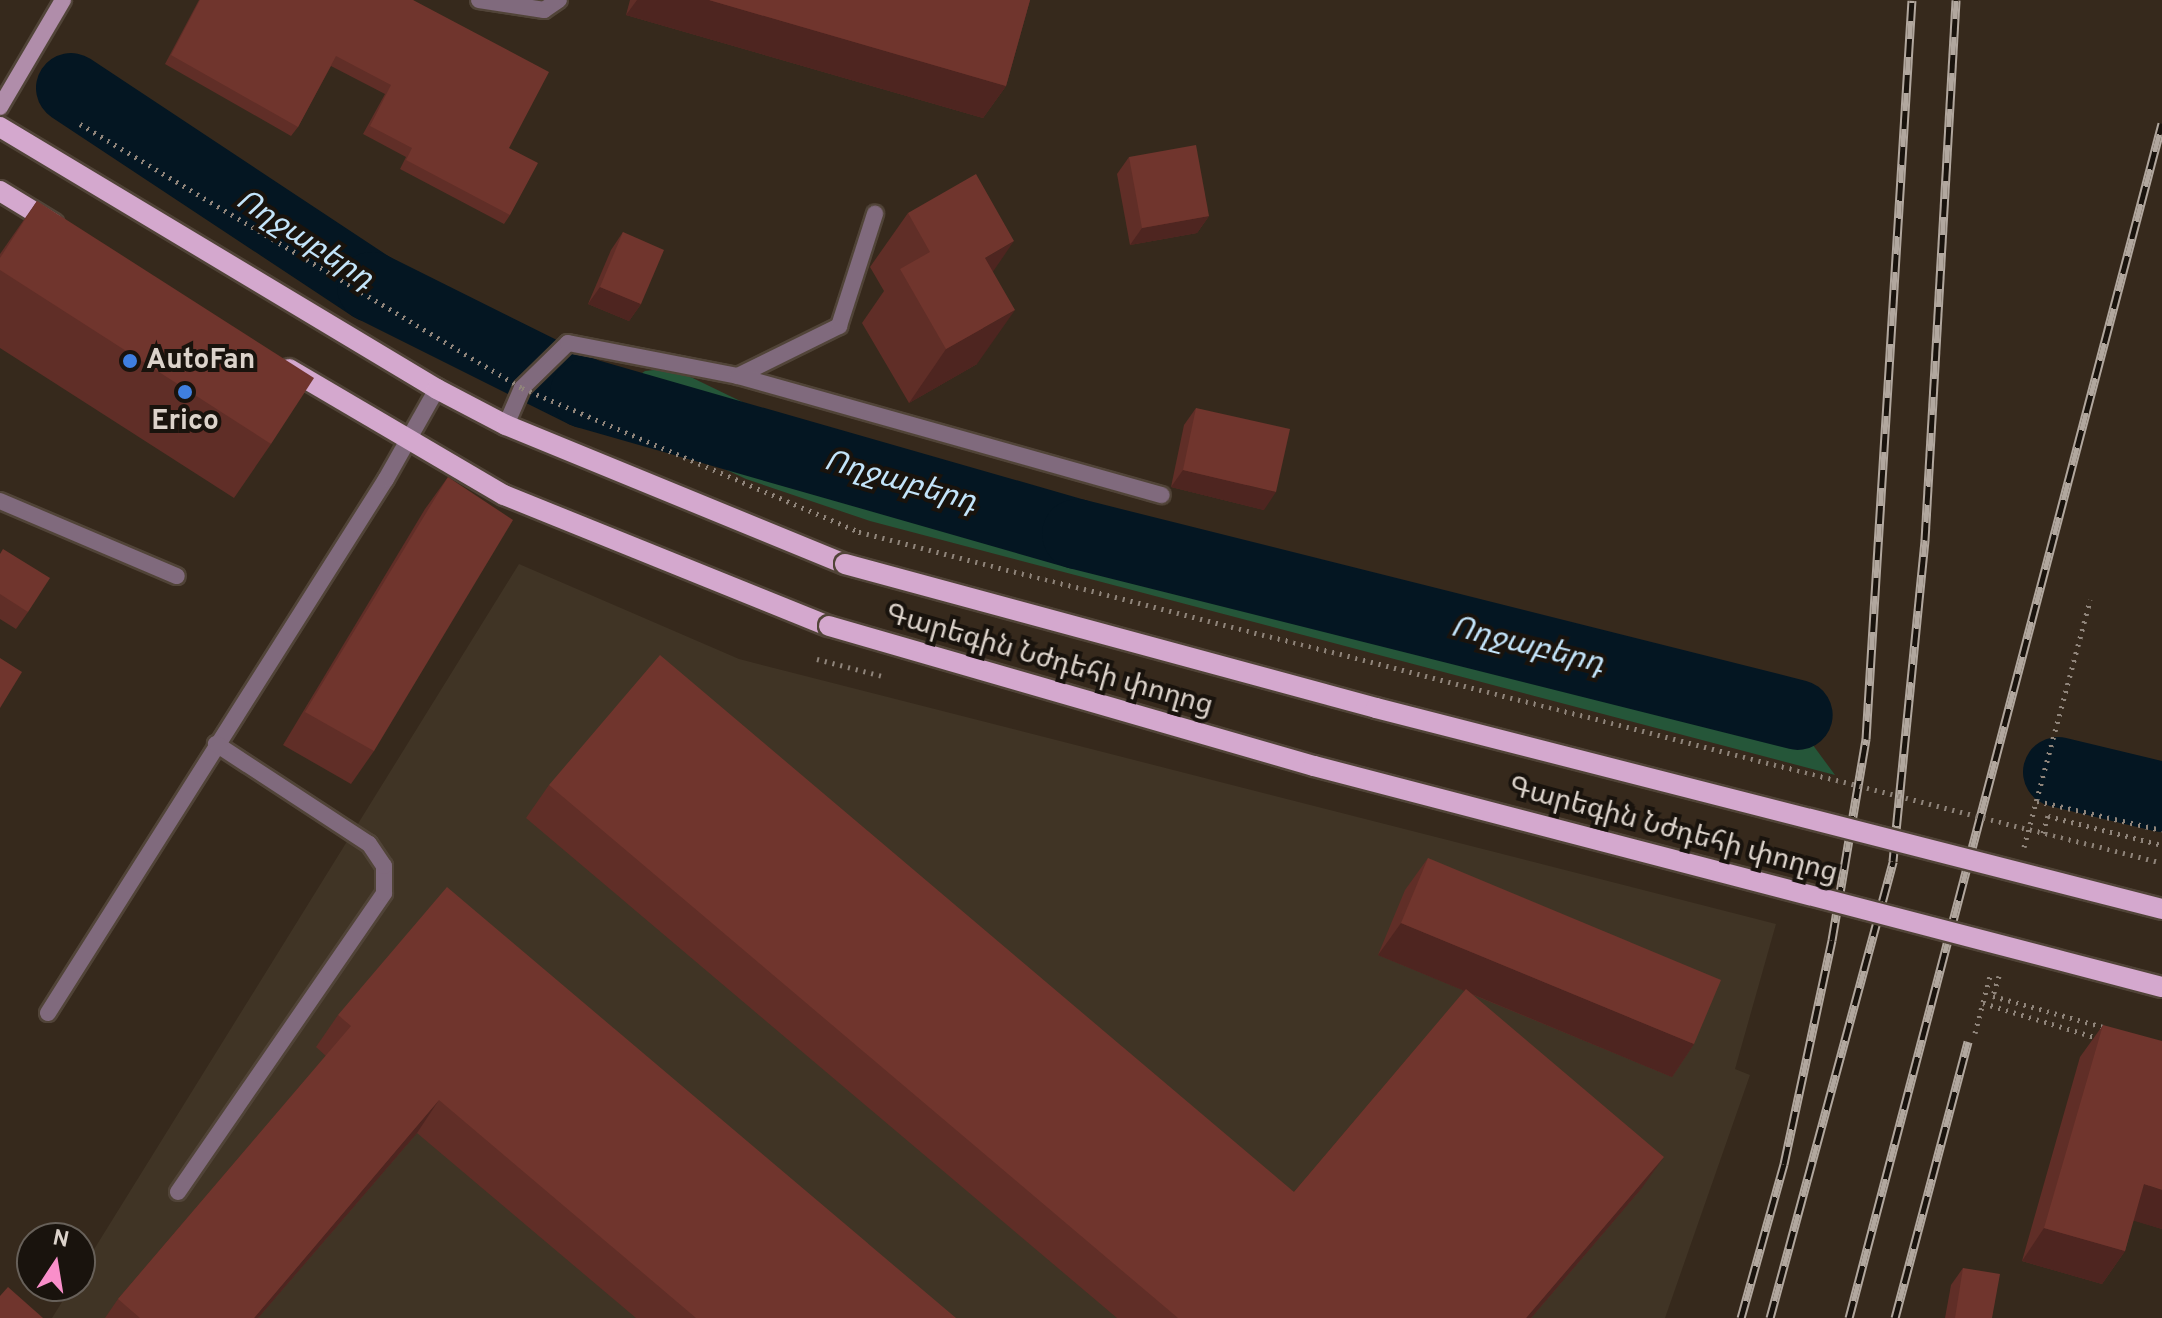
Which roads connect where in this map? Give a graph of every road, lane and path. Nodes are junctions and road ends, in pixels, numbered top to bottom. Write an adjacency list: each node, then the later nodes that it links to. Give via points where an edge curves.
1 (63, 0): 4 (street)
2 (479, 0): 3 (lane, via 544,10)
3 (559, 0)
4 (0, 107)
5 (80, 124): 12 (path, bridge)
6 (0, 127): 13 (main road, Գարեգին Նժդեհի փողոց)
7 (0, 191): 9 (main road)
8 (875, 214): 11 (lane, via 839,326)
9 (67, 232)
10 (270, 357): 15 (main road, Գարեգին Նժդեհի փողոց)
11 (738, 376): 12 (lane, via 568,343); 16 (lane)
12 (525, 383): 14 (lane); 23 (path, bridge, via 859,532)
13 (437, 389): 14 (main road, Գարեգին Նժդեհի փողոց); 15 (lane)
14 (506, 425): 27 (main road, Գարեգին Նժդեհի փողոց, bridge, via 845,564 1376,708)
15 (405, 440): 20 (lane, via 386,479); 30 (main road, Գարեգին Նժդեհի փողոց, bridge, via 504,495 829,626 1314,766)
16 (1162, 495)
17 (0, 501): 18 (lane)
18 (177, 576)
19 (2090, 600): 21 (path)
20 (216, 744): 32 (lane); 36 (lane, via 369,844 384,866 384,893)
21 (2037, 801): 22 (path); 25 (path)
22 (2162, 830)
23 (2043, 833): 24 (path, via 2048,816); 26 (path, bridge)
24 (2162, 845)
25 (2022, 854)
26 (2162, 863)
27 (2162, 909)
28 (1995, 958): 31 (path)
29 (1999, 976): 33 (path, via 1993,996)
30 (2162, 987)
31 (1983, 1003): 34 (path); 35 (path)
32 (48, 1013)
33 (2116, 1030)
34 (1975, 1033)
35 (2116, 1044)
36 (178, 1192)

